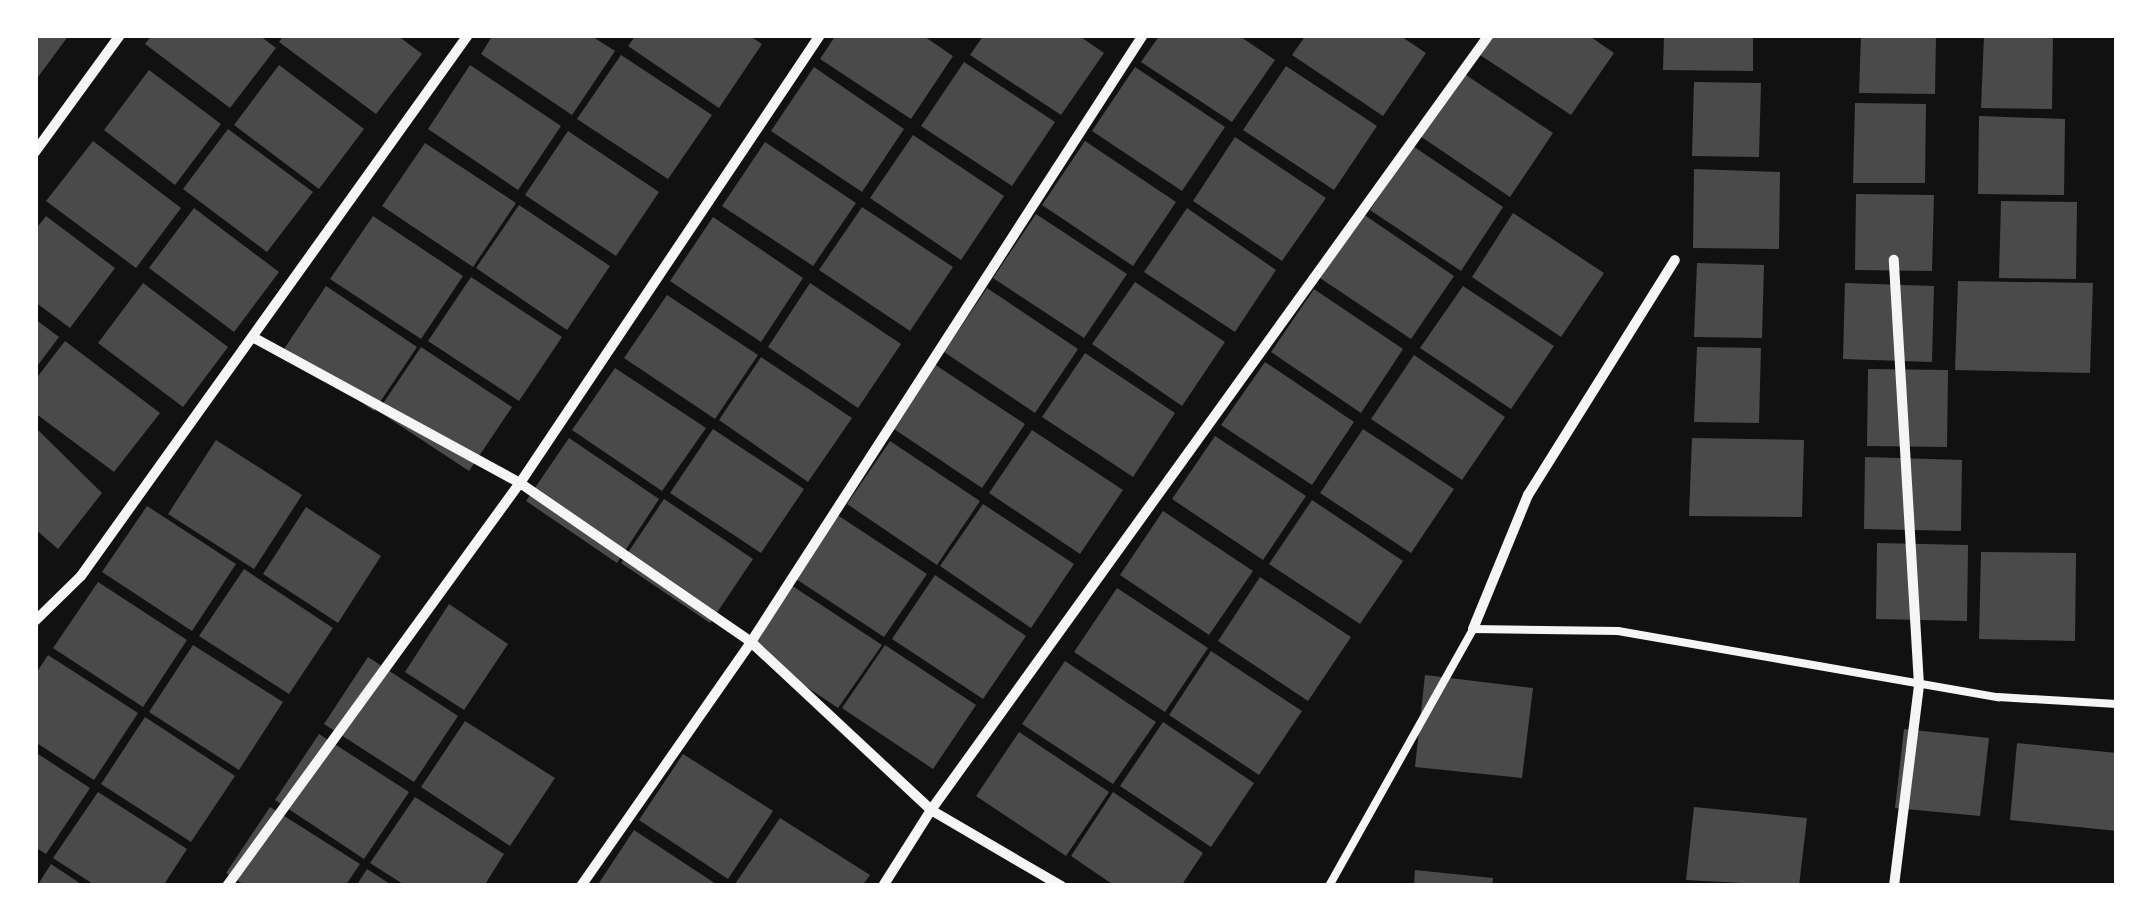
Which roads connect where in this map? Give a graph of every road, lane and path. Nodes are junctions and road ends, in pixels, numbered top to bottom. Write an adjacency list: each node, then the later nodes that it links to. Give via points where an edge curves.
1 (120, 35): 6 (street)
2 (468, 35): 9 (street)
3 (820, 35): 10 (street)
4 (1144, 35): 13 (street)
5 (1488, 35): 16 (street)
6 (35, 152)
7 (1675, 260): 12 (street, via 1528,495)
8 (1894, 260): 14 (street)
9 (256, 340): 10 (street); 11 (street, via 81,576)
10 (520, 483): 13 (street); 17 (street)
11 (35, 621)
12 (1473, 629): 14 (lane, via 1618,631); 21 (lane)
13 (751, 642): 16 (street); 18 (street)
14 (1919, 685): 15 (lane); 22 (street)
15 (2117, 704)
16 (930, 810): 19 (street); 20 (street)
17 (227, 886)
18 (581, 886)
19 (883, 886)
20 (1061, 886)
21 (1329, 886)
22 (1894, 886)

